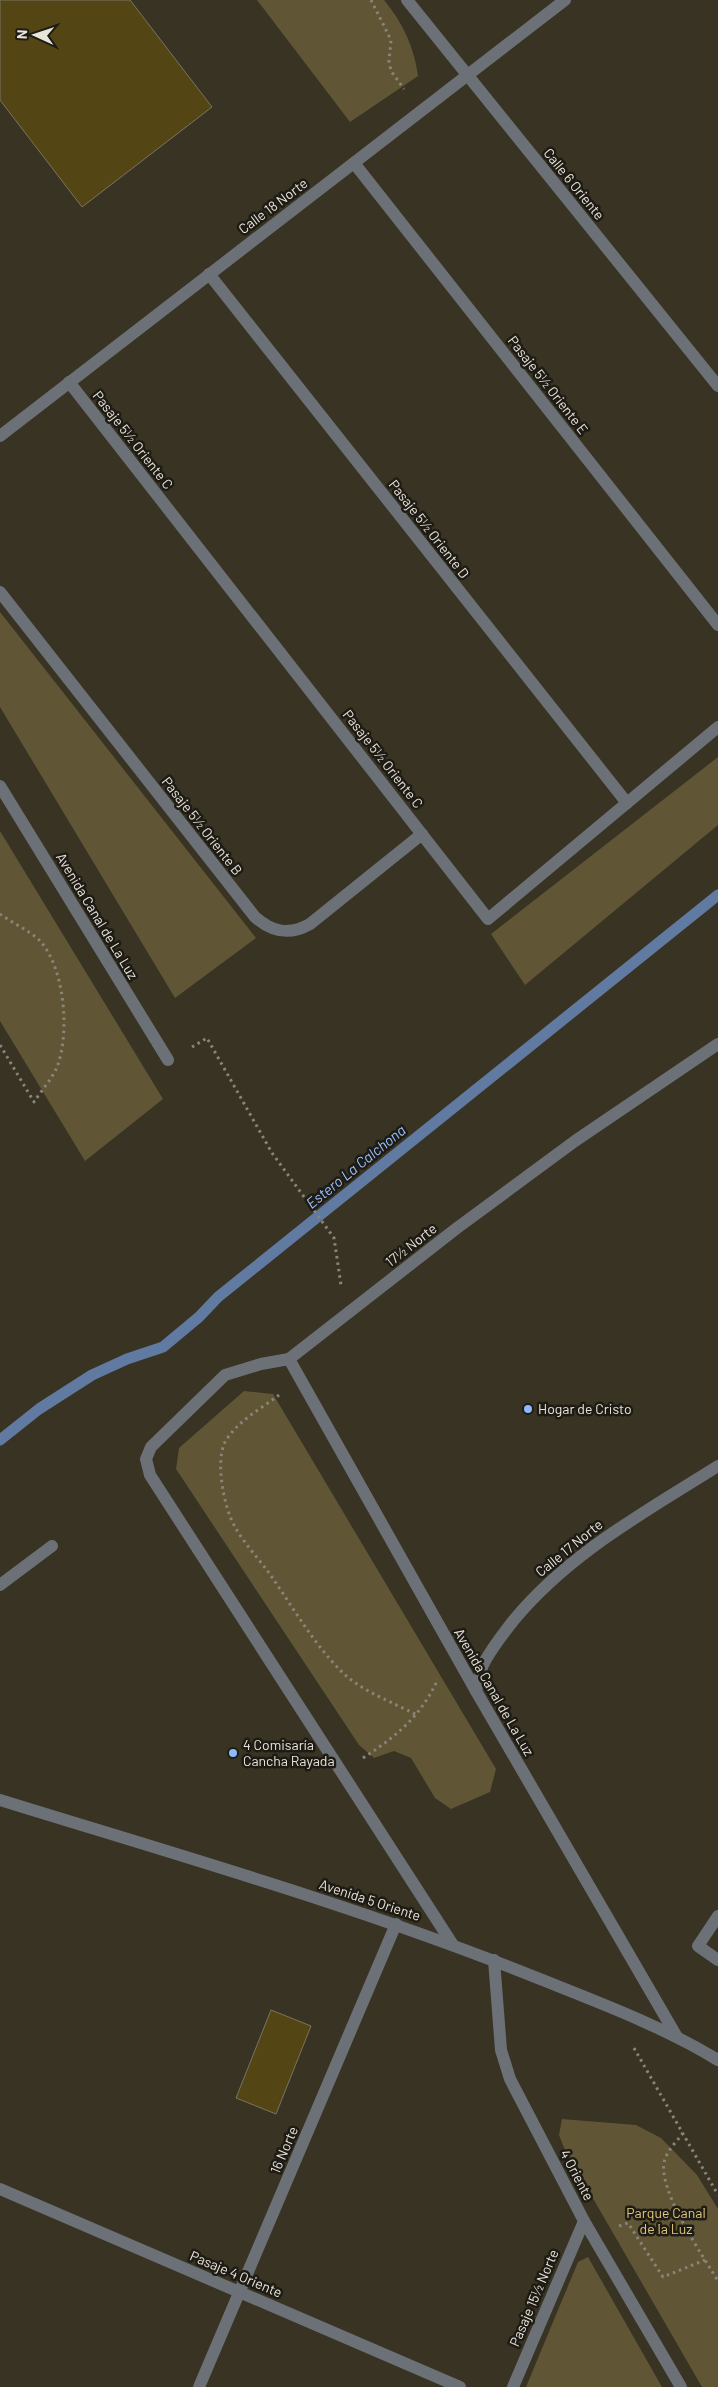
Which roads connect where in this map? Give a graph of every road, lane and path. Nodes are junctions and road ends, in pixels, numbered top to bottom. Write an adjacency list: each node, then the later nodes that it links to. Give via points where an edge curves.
1 (371, 0): 5 (path, via 391,40 391,71)
2 (407, 0): 4 (street, Calle 6 Oriente)
3 (565, 0): 4 (street, Calle 18 Norte)
4 (468, 76): 5 (street, Calle 18 Norte); 9 (street, Calle 6 Oriente)
5 (420, 112): 6 (street, Calle 18 Norte)
6 (354, 163): 7 (street, Calle 18 Norte); 12 (street, Pasaje 5½ Oriente E)
7 (209, 274): 8 (street, Calle 18 Norte); 15 (street, Pasaje 5½ Oriente D)
8 (69, 382): 10 (street, Calle 18 Norte); 16 (street, Pasaje 5½ Oriente C)
9 (718, 386)
10 (0, 436)
11 (0, 592): 16 (street, Pasaje 5½ Oriente B, via 255,917 266,926 290,932 310,924)
12 (718, 625)
13 (718, 726): 15 (street, Pasaje 5½ Oriente C)
14 (0, 786): 20 (street, Avenida Canal de La Luz)
15 (627, 803): 16 (street, Pasaje 5½ Oriente C, via 488,919)
16 (422, 834)
17 (0, 914): 19 (path, via 41,942 55,966 63,1004 64,1046 56,1069 34,1102)
18 (718, 1044): 21 (street, 17½ Norte, via 575,1141)
19 (0, 1045)
20 (168, 1060): 21 (path, via 207,1038 272,1153 334,1238)
21 (345, 1315): 22 (street, 17½ Norte)
22 (289, 1359): 23 (street, Avenida Canal de La Luz); 30 (street, 17½ Norte, via 225,1375 150,1447 146,1459 150,1475)
23 (300, 1379): 27 (street, Avenida Canal de La Luz); 29 (path, via 239,1425 225,1443 222,1485 235,1527 315,1642 346,1675)
24 (717, 1468): 28 (street, Calle 17 Norte, via 600,1540 564,1568 505,1631 483,1665)
25 (52, 1546): 26 (street)
26 (0, 1585)
27 (452, 1649): 28 (street, Avenida Canal de La Luz); 29 (path)
28 (476, 1691): 38 (street, Avenida Canal de La Luz)
29 (417, 1715): 30 (path, via 400,1733)
30 (342, 1772): 34 (street)
31 (0, 1800): 33 (street, Avenida 5 Oriente)
32 (718, 1916): 36 (street, via 698,1946)
33 (396, 1924): 34 (street, Avenida 5 Oriente); 47 (street, 16 Norte)
34 (453, 1945): 35 (street, Avenida 5 Oriente)
35 (494, 1960): 37 (street, Avenida 5 Oriente); 43 (street, 4 Oriente, via 501,2050 510,2080)
36 (718, 1960)
37 (612, 2008): 38 (street, Avenida 5 Oriente); 40 (path)
38 (677, 2037): 39 (street, Avenida 5 Oriente)
39 (718, 2060)
40 (683, 2133): 42 (path); 45 (path, via 665,2159 664,2177 677,2213)
41 (0, 2188): 47 (street, Pasaje 4 Oriente)
42 (718, 2195)
43 (584, 2221): 50 (street, Pasaje 15½ Norte); 51 (street, 4 Oriente)
44 (623, 2234): 45 (path, via 619,2226 628,2223 663,2277)
45 (705, 2260): 46 (path)
46 (718, 2281)
47 (239, 2292): 48 (street, 16 Norte); 49 (street, Pasaje 4 Oriente)
48 (199, 2387)
49 (460, 2387)
50 (513, 2387)
51 (681, 2387)

